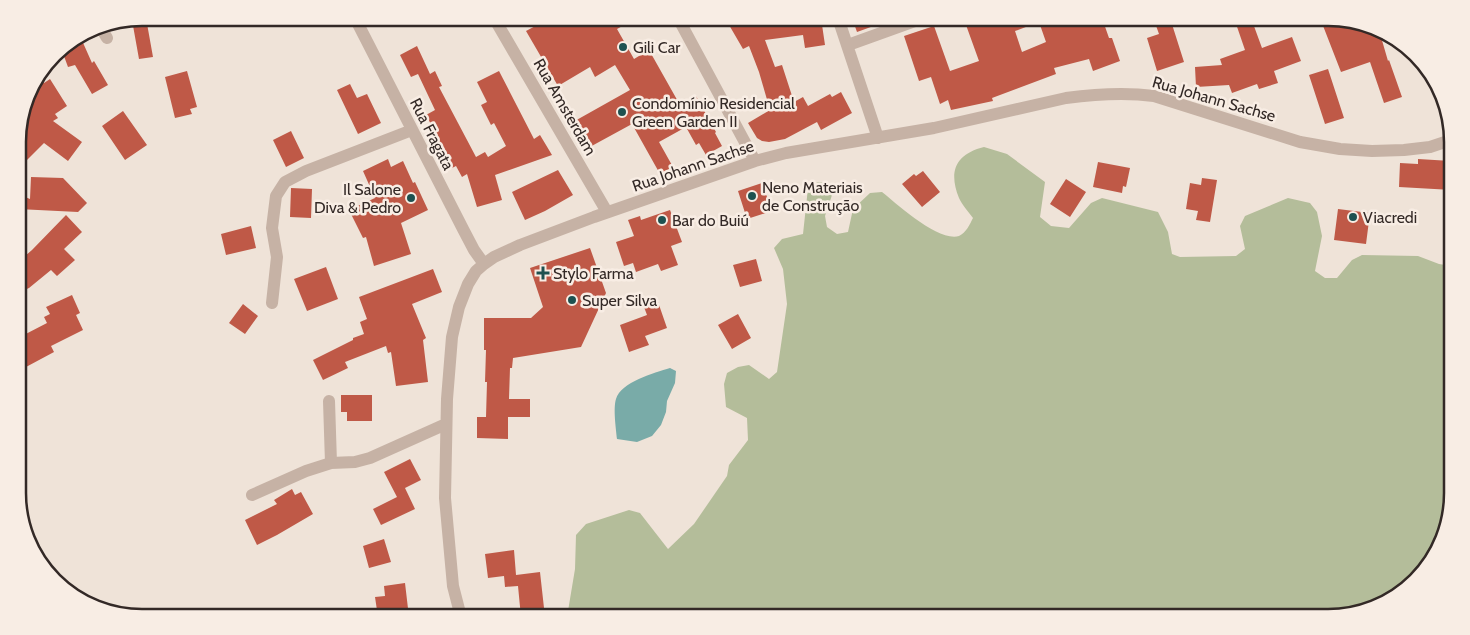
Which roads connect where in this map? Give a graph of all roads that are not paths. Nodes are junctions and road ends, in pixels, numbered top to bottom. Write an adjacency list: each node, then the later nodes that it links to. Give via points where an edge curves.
1 (359, 26): 9 (street, Rua Fragata)
2 (499, 26): 13 (street, Rua Amsterdam)
3 (682, 26): 12 (street)
4 (841, 26): 8 (street)
5 (901, 26): 8 (street)
6 (104, 33): 7 (street)
7 (107, 38)
8 (848, 45): 10 (street)
9 (412, 130): 14 (street, Rua Fragata, via 462,229); 15 (street, via 285,182 276,196 272,228 278,257)
10 (878, 138): 11 (street, Rua Johann Sachse, via 1066,98 1112,93 1154,96 1300,142 1340,149 1404,150); 12 (street, Rua Johann Sachse)
11 (1444, 142)
12 (755, 161): 13 (street, Rua Johann Sachse)
13 (607, 212): 14 (street, Rua Johann Sachse, via 520,245)
14 (484, 264): 17 (street, Rua Johann Sachse, via 468,284 457,314 452,337)
15 (272, 304)
16 (329, 401): 18 (street)
17 (446, 424): 18 (street, via 370,458); 20 (street, Rua Johann Sachse, via 445,498 453,586)
18 (331, 463): 19 (street)
19 (252, 495)
20 (459, 609)

